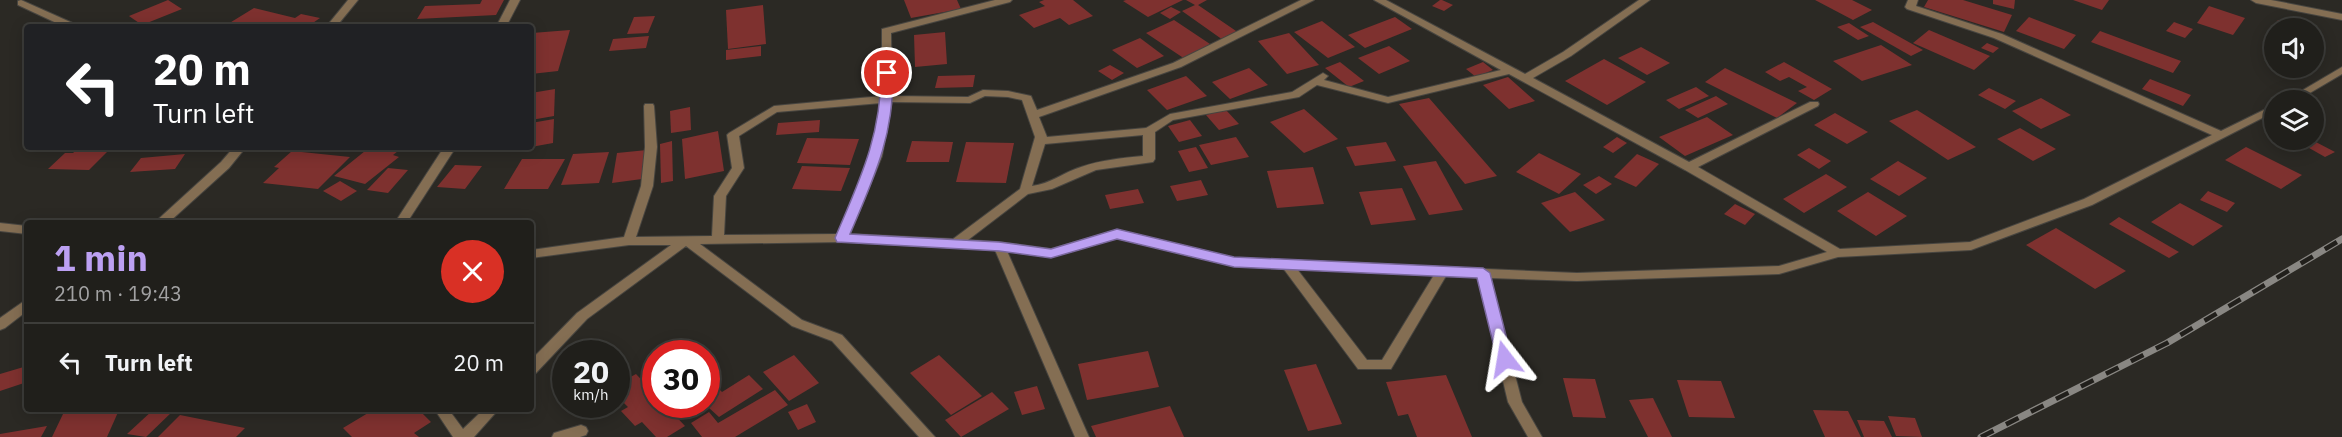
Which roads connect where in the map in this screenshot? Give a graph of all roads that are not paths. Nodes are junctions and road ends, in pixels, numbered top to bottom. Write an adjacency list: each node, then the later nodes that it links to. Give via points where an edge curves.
1 (353, 0): 12 (street)
2 (515, 0): 13 (street)
3 (1007, 0): 18 (street, via 885,31)
4 (1309, 0): 22 (street, via 1176,65)
5 (1379, 0): 15 (street)
6 (1645, 0): 16 (street)
7 (1912, 0): 24 (street, via 1910,7 1998,36)
8 (2256, 0): 10 (street)
9 (22, 1): 11 (street)
10 (2342, 17)
11 (67, 24)
12 (333, 24)
13 (503, 24)
14 (2342, 70): 17 (street)
15 (1510, 71): 16 (street); 23 (street, via 1388,100 1320,79 1295,95 1170,117)
16 (1524, 79): 28 (street)
17 (2308, 90)
18 (887, 99): 22 (street, via 970,100 983,93 1008,94 1028,98); 34 (street, via 876,156); 36 (street, via 774,109 733,135 738,168 720,196)
19 (1814, 104): 28 (street)
20 (649, 106): 37 (street, via 651,147 647,186)
21 (2264, 113): 24 (street)
22 (1034, 115): 25 (street)
23 (1149, 130): 25 (street); 29 (street, via 1149,159 1098,166 1077,172 1046,190)
24 (2221, 135): 40 (street, via 2088,202 1971,246)
25 (1040, 141): 29 (street)
26 (238, 150): 30 (street)
27 (448, 150): 31 (street)
28 (1689, 167): 40 (street)
29 (1025, 191): 38 (street)
30 (163, 220)
31 (403, 220)
32 (0, 227): 33 (street)
33 (24, 230)
34 (842, 238): 36 (street); 38 (street)
35 (686, 240): 36 (street); 37 (street); 47 (street, via 582,316); 53 (street, via 797,323 837,338)
36 (718, 240)
37 (629, 241): 41 (street)
38 (955, 244): 39 (street)
39 (999, 246): 42 (street, via 1051,254 1117,234 1234,262); 54 (street)
40 (1838, 253): 44 (street, via 1779,270 1578,277)
41 (534, 254)
42 (1286, 264): 43 (street); 43 (street, via 1363,365 1386,365)
43 (1443, 271): 44 (street)
44 (1483, 273): 55 (street, via 1515,402)
45 (24, 306): 46 (street)
46 (0, 325)
47 (534, 366)
48 (444, 412): 51 (street)
49 (490, 412): 51 (street)
50 (581, 431): 52 (street)
51 (463, 437)
52 (559, 437)
53 (928, 437)
54 (1082, 437)
55 (1534, 437)

